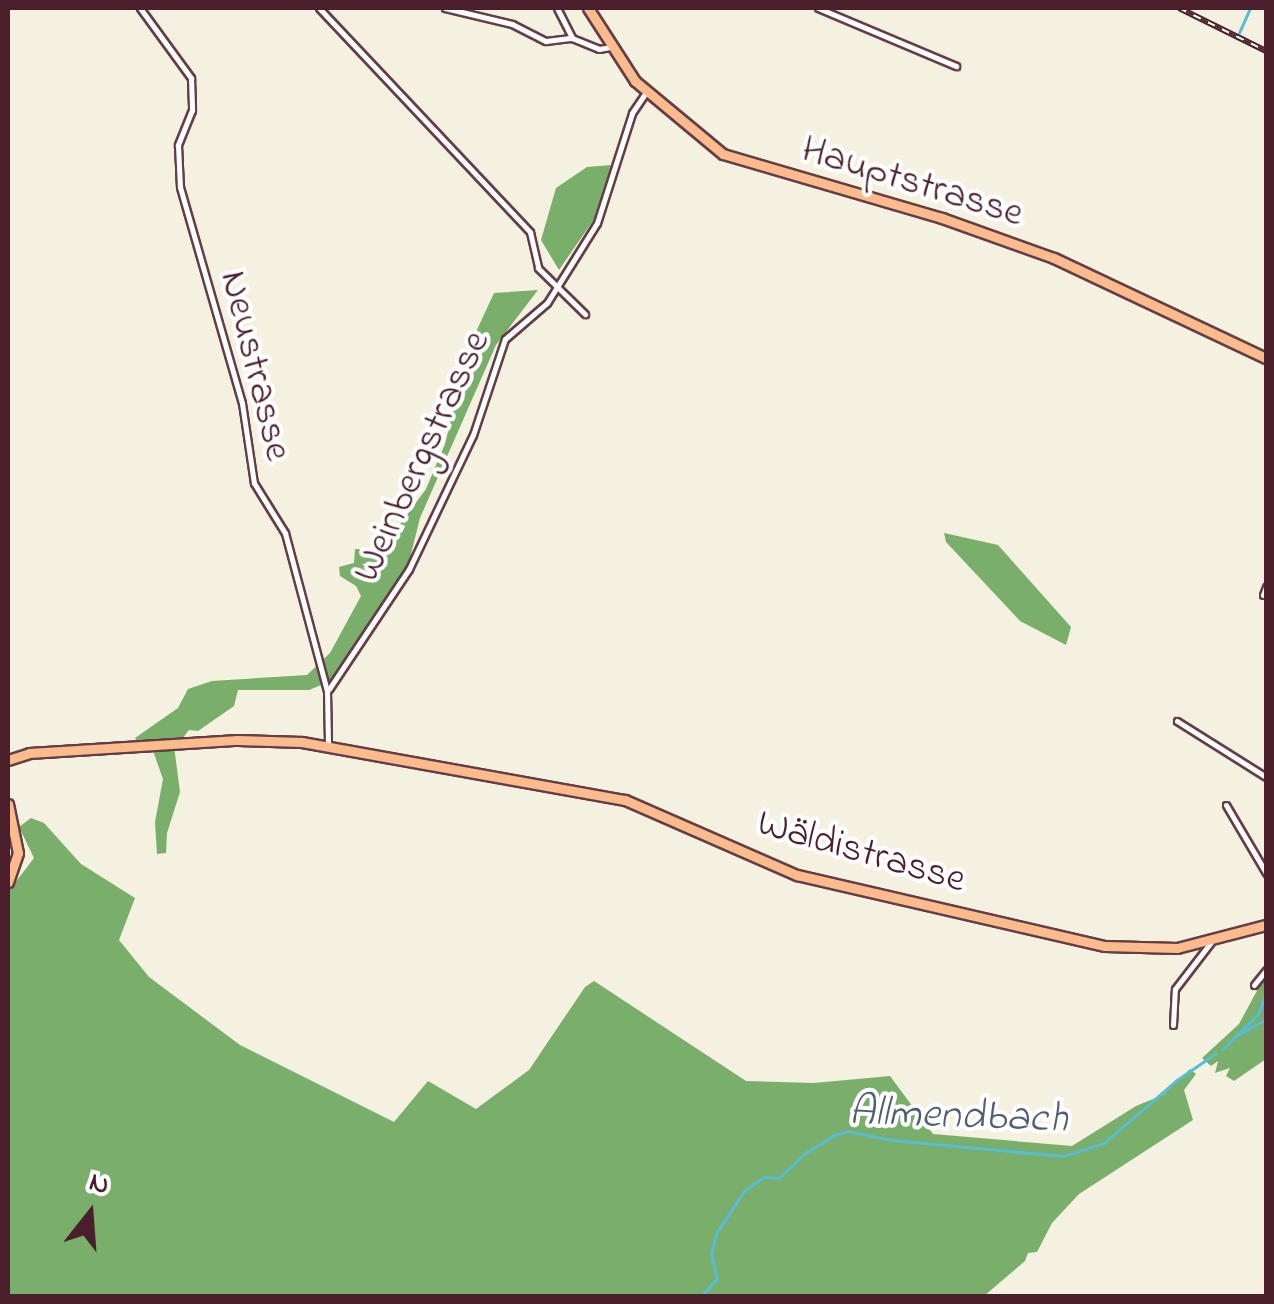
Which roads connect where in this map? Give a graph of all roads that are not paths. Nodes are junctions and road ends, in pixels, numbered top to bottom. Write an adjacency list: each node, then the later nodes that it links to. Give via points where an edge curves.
1 (140, 8): 16 (street, Neustrasse, via 191,78 192,110 178,144 180,187 242,403 254,483 285,532)
2 (319, 8): 11 (street, via 530,232 538,268)
3 (445, 8): 7 (street, via 512,24 546,41)
4 (557, 8): 7 (street)
5 (588, 8): 8 (main road, Hauptstrasse)
6 (818, 8): 9 (street)
7 (572, 38): 8 (street)
8 (610, 47): 10 (main road, Hauptstrasse)
9 (956, 66)
10 (647, 91): 11 (street, Weinbergstrasse, via 632,113 597,224); 13 (main road, Hauptstrasse, via 706,142 741,162 942,218 1054,258)
11 (556, 286): 12 (street); 16 (street, Weinbergstrasse, via 544,306 505,339 473,435 410,569)
12 (585, 314)
13 (1266, 358)
14 (1266, 587): 15 (street)
15 (1262, 594)
16 (326, 688): 18 (street, Neustrasse)
17 (1177, 721): 20 (street)
18 (328, 745): 19 (main road, Wäldistrasse, via 238,740 29,753); 26 (main road, Wäldistrasse, via 625,800 797,875 1090,943 1152,950)
19 (8, 760)
20 (1266, 777)
21 (8, 804): 24 (main road, via 18,854)
22 (1226, 805): 23 (street)
23 (1266, 873)
24 (8, 882)
25 (1266, 924): 26 (main road, Wäldistrasse)
26 (1213, 939): 29 (street, via 1175,989)
27 (1266, 970): 28 (street)
28 (1254, 985)
29 (1173, 1025)

